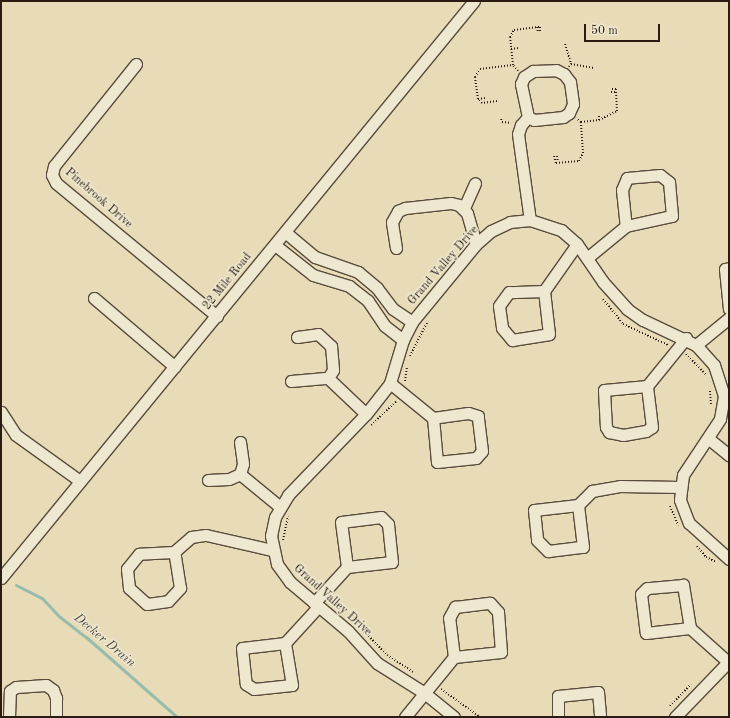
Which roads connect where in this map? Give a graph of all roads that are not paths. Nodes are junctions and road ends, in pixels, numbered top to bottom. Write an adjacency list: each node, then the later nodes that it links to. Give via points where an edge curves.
1 (474, 1): 8 (street, 22 Mile Road)
2 (136, 64): 20 (street, Pinebrook Drive, via 54,166 52,174 56,183)
3 (528, 117): 3 (street, via 521,84 524,77 533,71 556,70 564,74 570,82 573,104 569,113 563,118 534,120); 6 (street, via 520,125 518,136)
4 (475, 183): 5 (street)
5 (464, 208): 9 (street); 12 (street, via 451,203 398,211 392,222)
6 (530, 220): 9 (street, Grand Valley Drive, via 501,226); 10 (street, Grand Valley Drive, via 553,226)
7 (626, 226): 7 (street, via 672,216 668,182 660,175 627,178 622,190); 13 (street)
8 (286, 232): 11 (street, 22 Mile Road); 15 (street, Grand Valley Drive, via 315,257)
9 (476, 244): 22 (street, Grand Valley Drive)
10 (577, 244): 13 (street, Grand Valley Drive); 17 (street)
11 (274, 245): 16 (street, via 313,275); 20 (street, 22 Mile Road)
12 (396, 248)
13 (587, 258): 24 (street, Grand Valley Drive, via 627,309 643,320)
14 (729, 268): 19 (street, via 725,269)
15 (358, 272): 16 (street); 22 (street, Grand Valley Drive, via 377,288 394,309)
16 (349, 286): 25 (street, via 368,301 385,326)
17 (544, 291): 17 (street, via 549,334 512,340 502,328 499,306 509,292)
18 (94, 298): 27 (street)
19 (729, 309)
20 (217, 316): 27 (street, 22 Mile Road)
21 (729, 318): 26 (street)
22 (412, 322): 25 (street, Grand Valley Drive)
23 (297, 337): 28 (street, via 318,334 331,346 333,370)
24 (686, 338): 26 (street, Grand Valley Drive); 31 (street)
25 (403, 340): 30 (street, Grand Valley Drive)
26 (696, 345): 32 (street, Grand Valley Drive, via 714,365)
27 (175, 367): 41 (street, 22 Mile Road)
28 (328, 378): 29 (street); 34 (street)
29 (291, 380)
30 (390, 383): 34 (street, Grand Valley Drive); 35 (street)
31 (647, 386): 31 (street, via 604,390 606,427 609,432 623,435 646,431 652,427)
32 (726, 396): 36 (street, Grand Valley Drive, via 720,419)
33 (1, 412): 41 (street, via 16,435)
34 (366, 414): 44 (street, Grand Valley Drive)
35 (433, 418): 35 (street, via 437,462 476,458 482,451 478,416 468,413)
36 (709, 439): 38 (street); 42 (street, Grand Valley Drive)
37 (240, 442): 39 (street, via 243,464)
38 (729, 455)
39 (240, 474): 40 (street, via 229,479); 44 (street)
40 (208, 480)
41 (80, 481): 49 (street, 22 Mile Road)
42 (675, 487): 43 (street, via 604,487 592,491); 47 (street, Grand Valley Drive, via 689,523)
43 (578, 505): 43 (street, via 583,547 548,552 537,540 534,510)
44 (280, 506): 45 (street, Grand Valley Drive, via 272,526)
45 (272, 550): 46 (street, via 199,534 191,537); 50 (street, Grand Valley Drive, via 283,574)
46 (174, 552): 46 (street, via 180,588 168,601 147,604 129,588 127,569 139,554)
47 (725, 562)
48 (347, 567): 48 (street, via 392,562 388,524 381,517 341,522); 50 (street)
49 (1, 578)
50 (316, 605): 52 (street); 55 (street, Grand Valley Drive, via 348,631 377,663)
51 (690, 628): 51 (street, via 646,633 641,594 647,588 682,585); 54 (street)
52 (285, 643): 52 (street, via 292,685 254,689 246,684 242,648)
53 (454, 657): 53 (street, via 501,652 498,612 490,604 455,607 449,618); 55 (street)
54 (727, 667): 62 (street)
55 (423, 692): 58 (street); 59 (street, Grand Valley Drive)
56 (9, 717): 57 (street, via 10,691 16,687 46,685 53,690 56,698)
57 (56, 717)
58 (405, 717)
59 (454, 717)
60 (558, 717): 61 (street, via 558,696 598,692)
61 (600, 717)
62 (675, 717)

